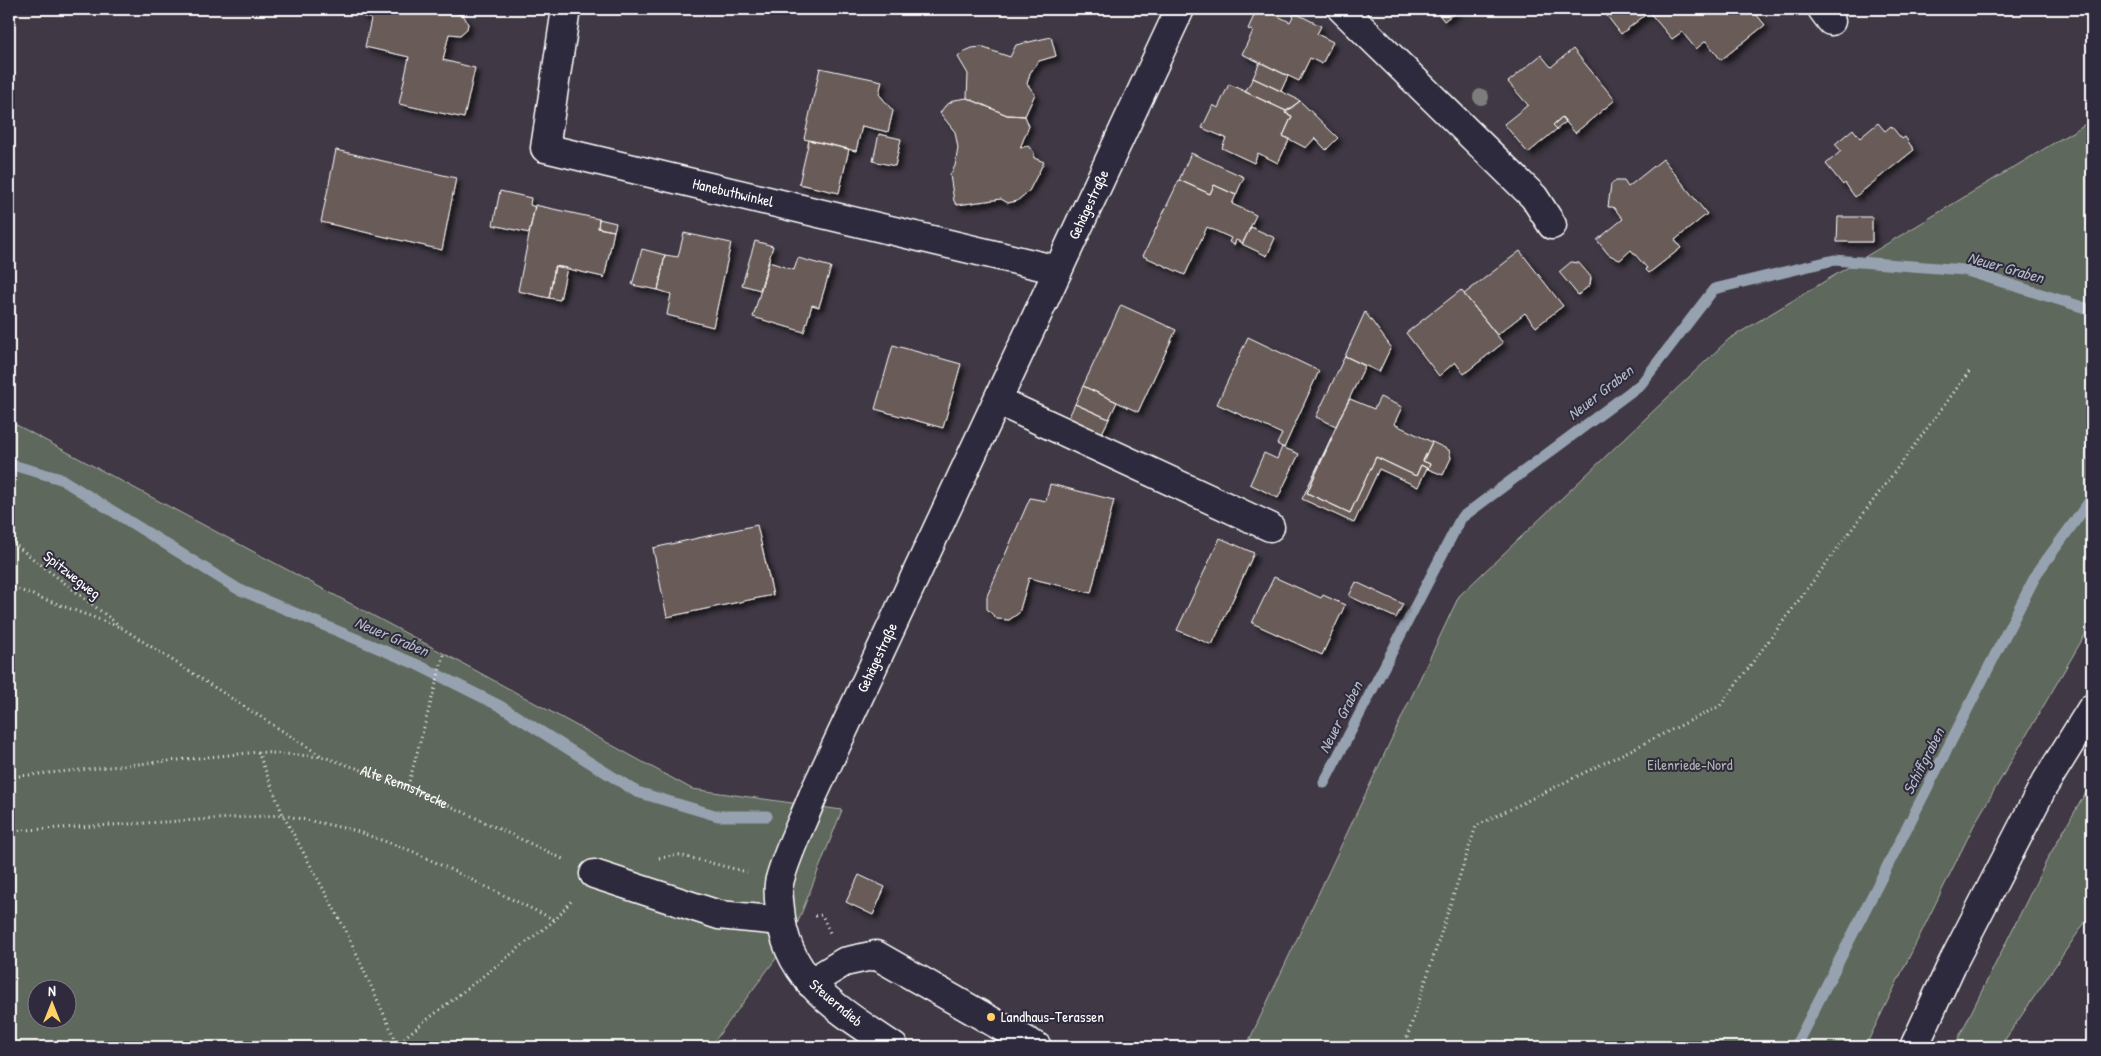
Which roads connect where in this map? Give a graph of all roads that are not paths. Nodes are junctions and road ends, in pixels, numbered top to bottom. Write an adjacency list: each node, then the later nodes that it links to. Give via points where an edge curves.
1 (566, 9): 5 (main road, Hanebuthwinkel, via 546,148)
2 (1180, 9): 5 (main road, Gehägestraße)
3 (1342, 9): 4 (main road, via 1534,197)
4 (1552, 225)
5 (1058, 270): 6 (main road, Gehägestraße)
6 (998, 401): 7 (main road); 10 (main road, Gehägestraße, via 814,793 780,880)
7 (1270, 527)
8 (2092, 708): 14 (main road, via 2043,787 1953,962)
9 (594, 874): 10 (main road, via 719,915)
10 (781, 921): 11 (main road, Steuerndieb, via 792,959)
11 (810, 983): 12 (main road, Steuerndieb, via 843,1013); 13 (main road, via 844,962 876,955)
12 (894, 1047)
13 (1037, 1047)
14 (1914, 1047)

